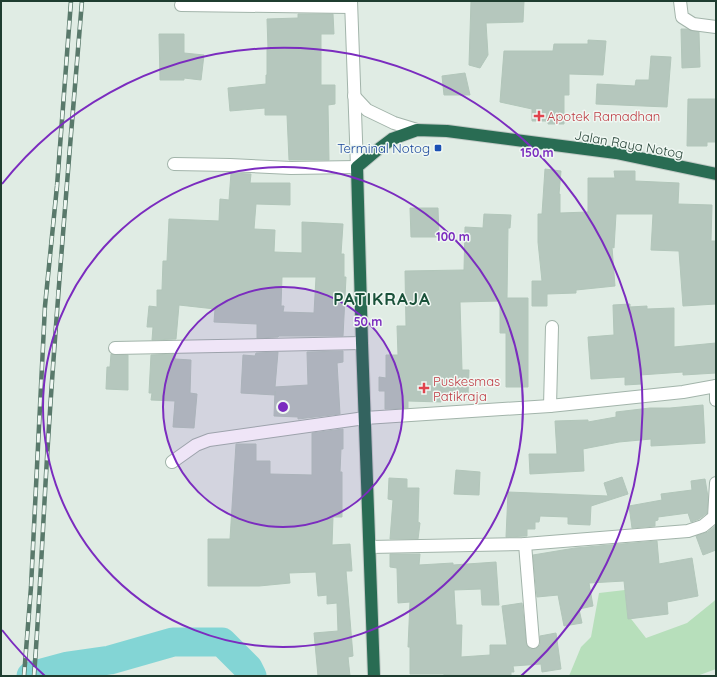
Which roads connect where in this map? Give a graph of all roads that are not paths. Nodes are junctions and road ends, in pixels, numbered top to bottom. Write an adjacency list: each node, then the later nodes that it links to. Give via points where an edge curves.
1 (680, 1): 4 (street, via 682,17 693,24)
2 (351, 4): 3 (street); 5 (street)
3 (181, 5)
4 (716, 27)
5 (354, 96): 6 (street, via 367,110 394,123); 8 (street)
6 (417, 130): 8 (highway, Jalan Raya Notog, via 392,139); 9 (highway, Jalan Raya Notog, via 616,154)
7 (174, 164): 8 (street, via 291,168)
8 (357, 167): 11 (highway)
9 (716, 174)
10 (552, 327): 15 (street)
11 (362, 343): 12 (street); 16 (highway)
12 (115, 348)
13 (716, 386): 14 (street); 15 (street, via 683,392)
14 (716, 400)
15 (550, 406): 16 (street)
16 (365, 418): 17 (street, via 209,440 196,445); 20 (highway)
17 (172, 462)
18 (716, 483): 19 (street, via 714,517 703,526 688,531)
19 (525, 544): 20 (street); 21 (street)
20 (370, 547): 22 (highway)
21 (533, 642)
22 (374, 676)

